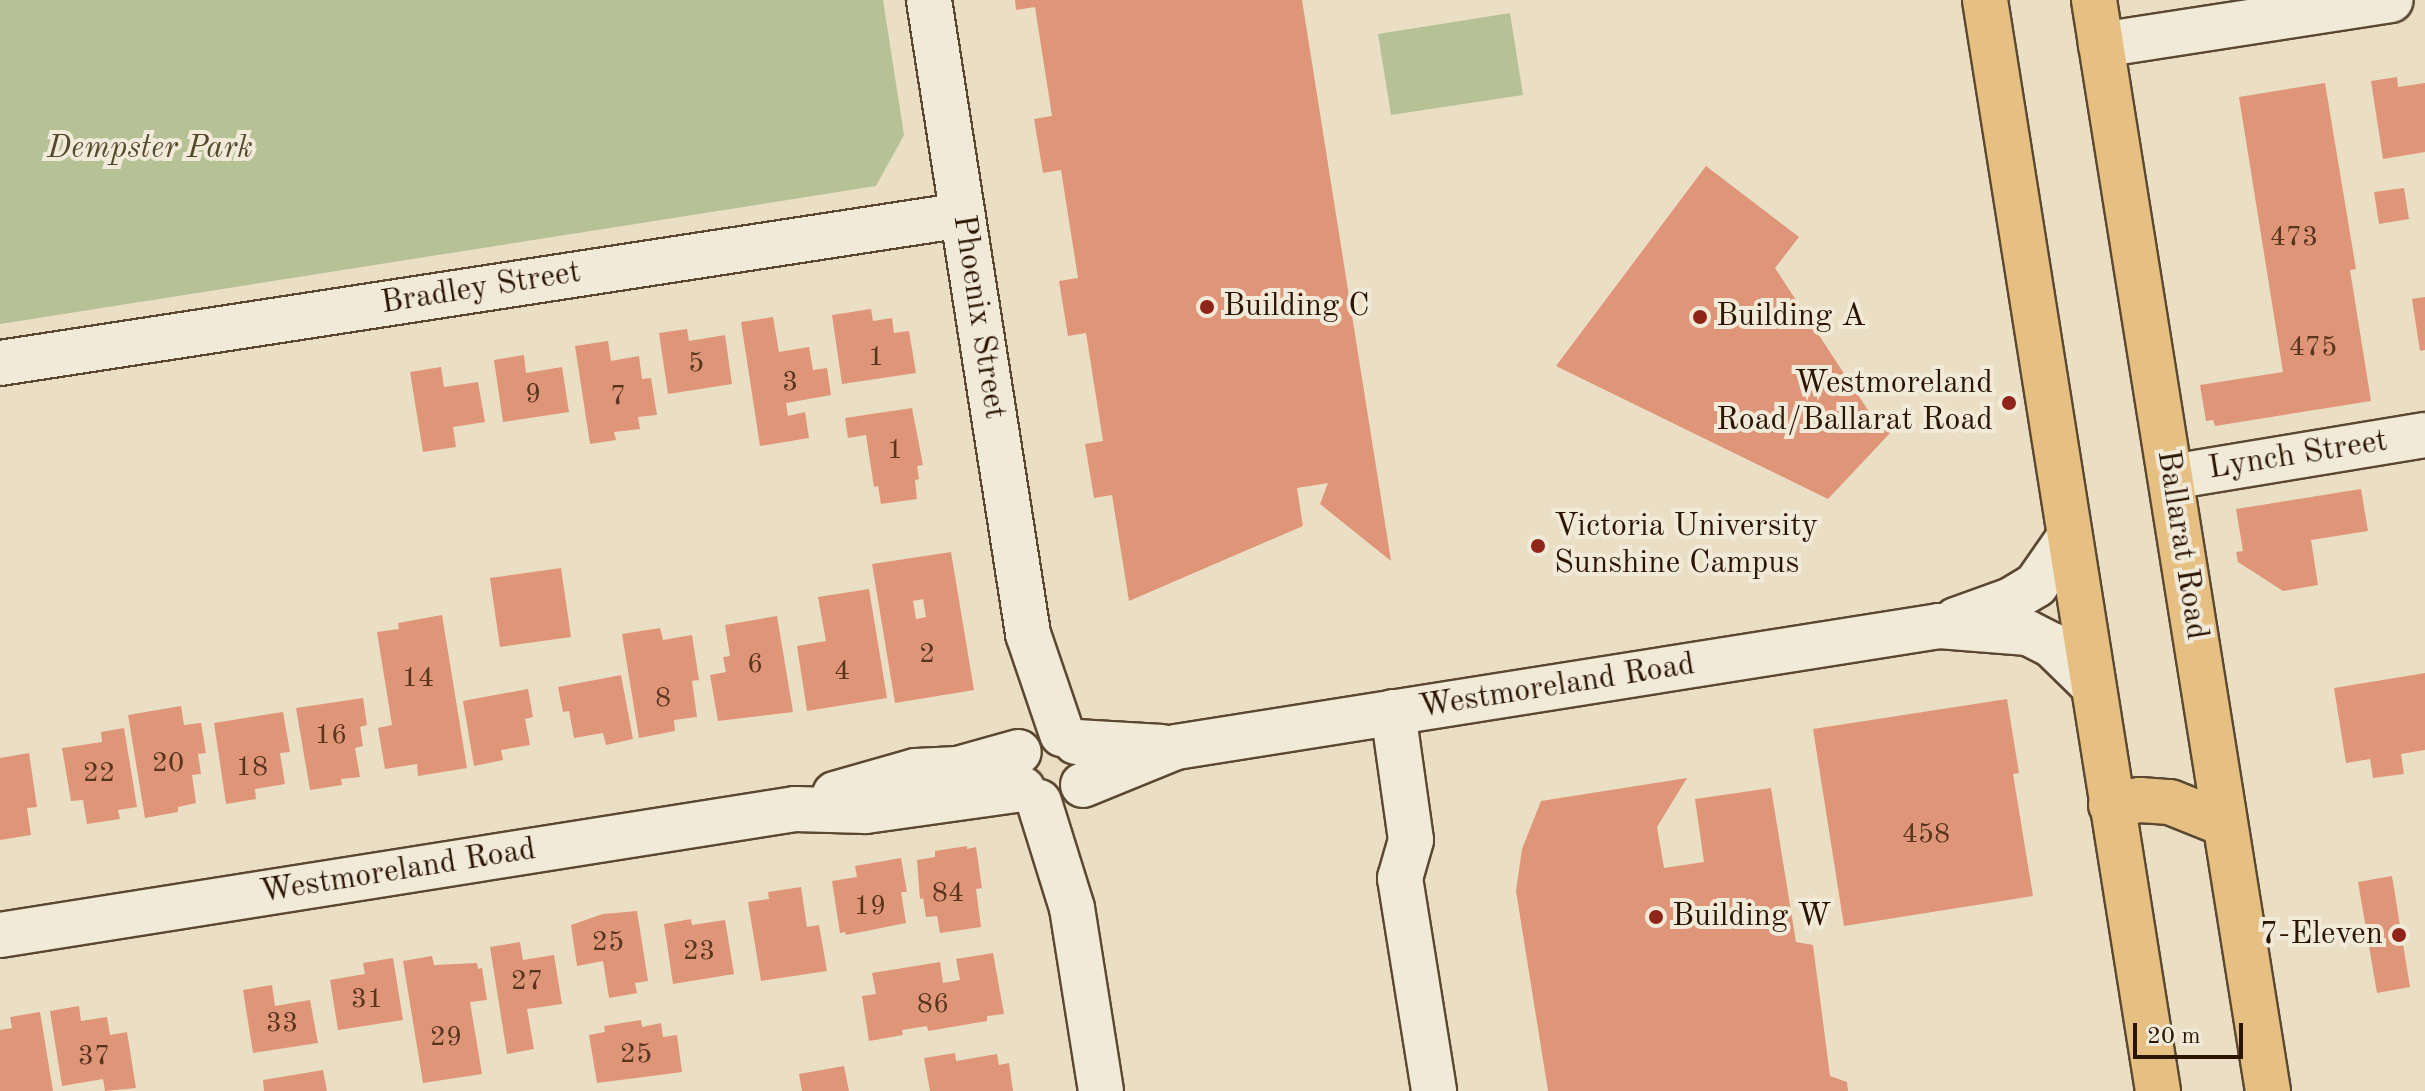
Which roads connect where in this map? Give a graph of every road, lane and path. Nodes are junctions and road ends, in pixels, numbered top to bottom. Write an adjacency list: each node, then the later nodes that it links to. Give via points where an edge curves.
1 (929, 0): 6 (street, Phoenix Street)
2 (1985, 0): 10 (highway)
3 (2094, 0): 5 (highway, Ballarat Road)
4 (2391, 0): 5 (street)
5 (2101, 45): 9 (highway, Ballarat Road)
6 (963, 215): 7 (street, Bradley Street); 14 (street, Phoenix Street)
7 (0, 363)
8 (2425, 435): 9 (street, Lynch Street)
9 (2171, 477): 16 (highway, Ballarat Road)
10 (2068, 539): 11 (street, Westmoreland Road, via 2036,585 2011,600); 12 (highway)
11 (1939, 626): 12 (street, Westmoreland Road, via 2028,633 2052,645); 13 (street, Westmoreland Road)
12 (2091, 683): 15 (highway)
13 (1393, 712): 14 (street, Westmoreland Road); 19 (street, via 1411,840 1400,878)
14 (1050, 768): 17 (street, Westmoreland Road, via 866,811 795,809); 18 (street, Phoenix Street)
15 (2111, 805): 16 (highway, via 2170,802); 20 (highway)
16 (2225, 824): 21 (highway, Ballarat Road)
17 (0, 935)
18 (1101, 1091)
19 (1434, 1091)
20 (2158, 1091)
21 (2268, 1091)

